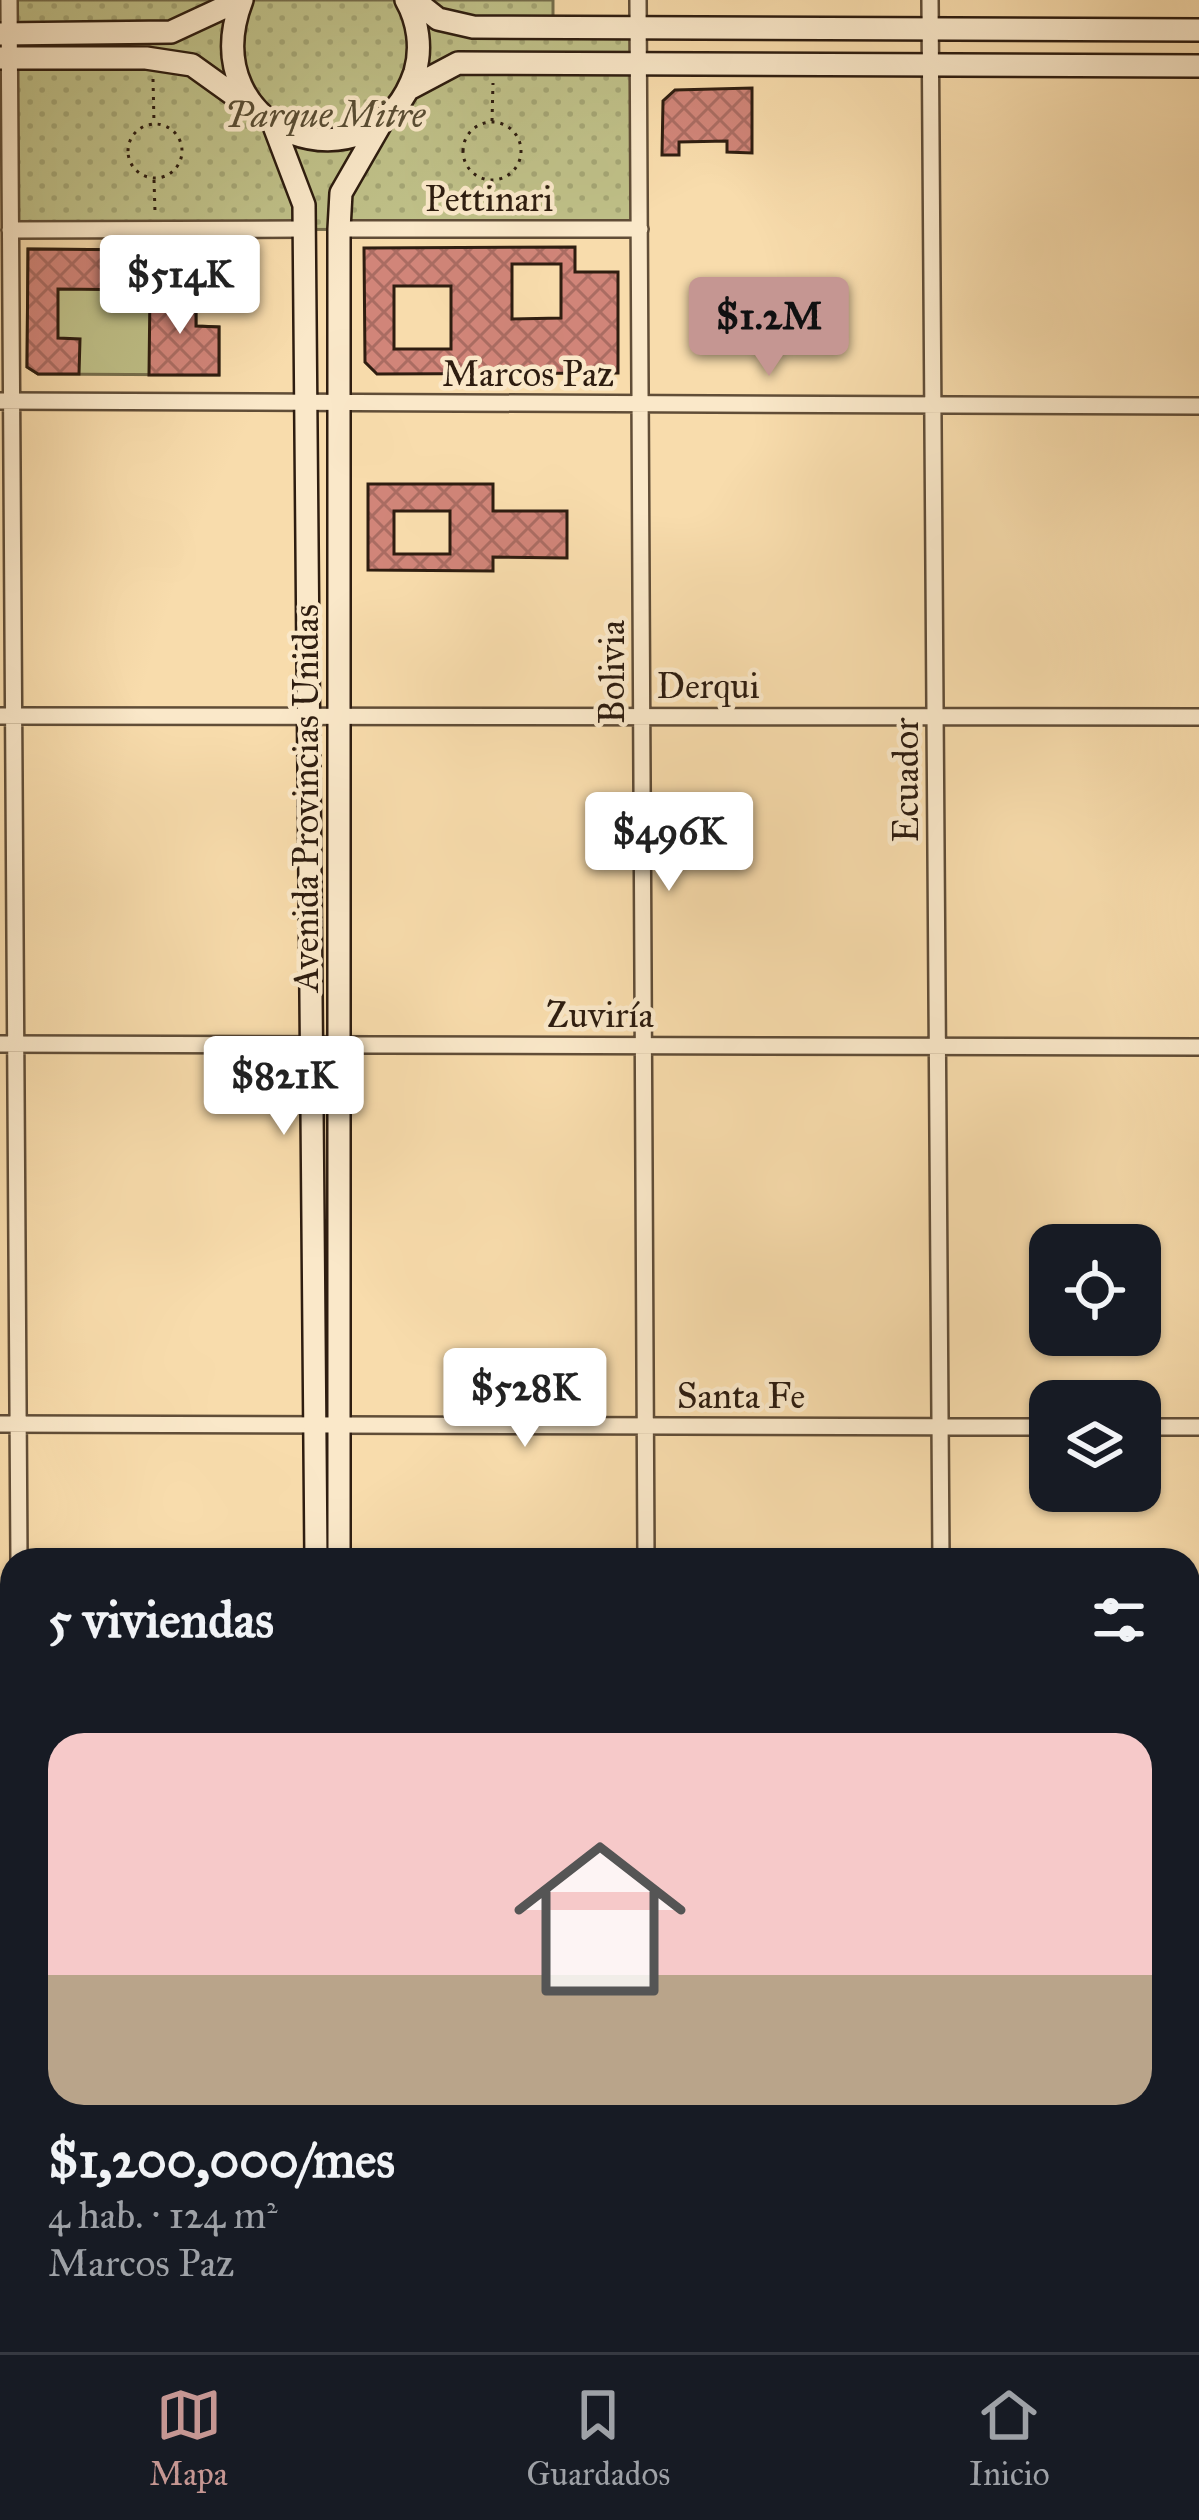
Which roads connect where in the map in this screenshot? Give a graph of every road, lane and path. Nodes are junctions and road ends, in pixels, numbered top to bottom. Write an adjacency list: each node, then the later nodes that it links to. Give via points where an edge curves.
1 (9, 0): 9 (street)
2 (241, 0): 9 (main road, via 171,32); 17 (main road, via 230,57)
3 (410, 0): 6 (main road, via 438,19 473,27); 16 (main road, via 418,37)
4 (638, 0): 6 (street, Bolivia)
5 (930, 0): 7 (street, Ecuador)
6 (638, 28): 7 (main road); 13 (street, Bolivia)
7 (931, 30): 8 (main road); 14 (street, Ecuador)
8 (1199, 30)
9 (5, 34): 10 (street)
10 (5, 58): 11 (main road); 28 (street)
11 (146, 58): 17 (main road, via 192,64); 20 (path)
12 (494, 63): 13 (main road); 16 (main road, via 458,62); 19 (path)
13 (638, 64): 14 (main road); 27 (street, Bolivia)
14 (931, 66): 15 (main road); 34 (street, Ecuador)
15 (1199, 66)
16 (409, 89): 18 (main road, Avenida Provincias Unidas)
17 (255, 110): 21 (main road)
18 (383, 120): 21 (main road, via 330,140); 25 (main road, Avenida Provincias Unidas, via 341,193)
19 (492, 121): 23 (path, via 467,136 463,150 466,165); 23 (path, via 507,125 522,151 506,176)
20 (154, 125): 22 (path, via 136,133 128,151 136,170); 22 (path, via 177,136 182,152 170,173)
21 (274, 126): 24 (main road, Avenida Provincias Unidas, via 290,157)
22 (154, 178): 29 (path)
23 (491, 180): 26 (path)
24 (304, 229): 29 (street); 32 (main road, Avenida Provincias Unidas)
25 (339, 229): 26 (street, Pettinari); 31 (main road, Avenida Provincias Unidas)
26 (491, 229): 27 (street, Pettinari)
27 (640, 229): 33 (street, Bolivia)
28 (10, 230): 29 (street); 30 (street)
29 (155, 230)
30 (6, 401): 32 (street, Marcos Paz); 37 (street)
31 (339, 403): 32 (street, Marcos Paz); 33 (street, Marcos Paz); 38 (main road, Avenida Provincias Unidas)
32 (306, 404): 36 (main road, Avenida Provincias Unidas)
33 (641, 404): 34 (street, Marcos Paz); 39 (street, Bolivia)
34 (933, 406): 35 (street, Marcos Paz); 40 (street, Ecuador)
35 (1199, 406)
36 (309, 715): 37 (street, Derqui); 38 (street, Derqui); 43 (main road, Avenida Provincias Unidas)
37 (7, 716): 42 (street)
38 (339, 716): 39 (street, Derqui); 44 (main road, Avenida Provincias Unidas)
39 (642, 716): 40 (street, Derqui); 45 (street, Bolivia)
40 (935, 717): 41 (street, Derqui); 46 (street, Ecuador)
41 (1199, 717)
42 (8, 1044): 43 (street, Zuviría); 49 (street)
43 (311, 1044): 44 (street, Zuviría); 51 (main road, Avenida Provincias Unidas)
44 (339, 1045): 45 (street, Zuviría); 50 (main road, Avenida Provincias Unidas)
45 (644, 1045): 46 (street, Zuviría); 52 (street, Bolivia)
46 (938, 1046): 47 (street, Zuviría); 53 (street, Ecuador)
47 (1199, 1047)
48 (0, 1424): 49 (street, Santa Fe)
49 (18, 1424): 51 (street, Santa Fe); 57 (street)
50 (339, 1424): 51 (street, Santa Fe); 52 (street, Santa Fe); 59 (main road, Avenida Provincias Unidas)
51 (315, 1425): 58 (main road, Avenida Provincias Unidas)
52 (646, 1425): 53 (street, Santa Fe); 60 (street, Bolivia)
53 (940, 1426): 54 (street, Santa Fe); 61 (street, Ecuador)
54 (1029, 1426)
55 (1161, 1426): 56 (street)
56 (1199, 1426)
57 (19, 1548)
58 (316, 1548)
59 (339, 1548)
60 (646, 1548)
61 (941, 1548)

